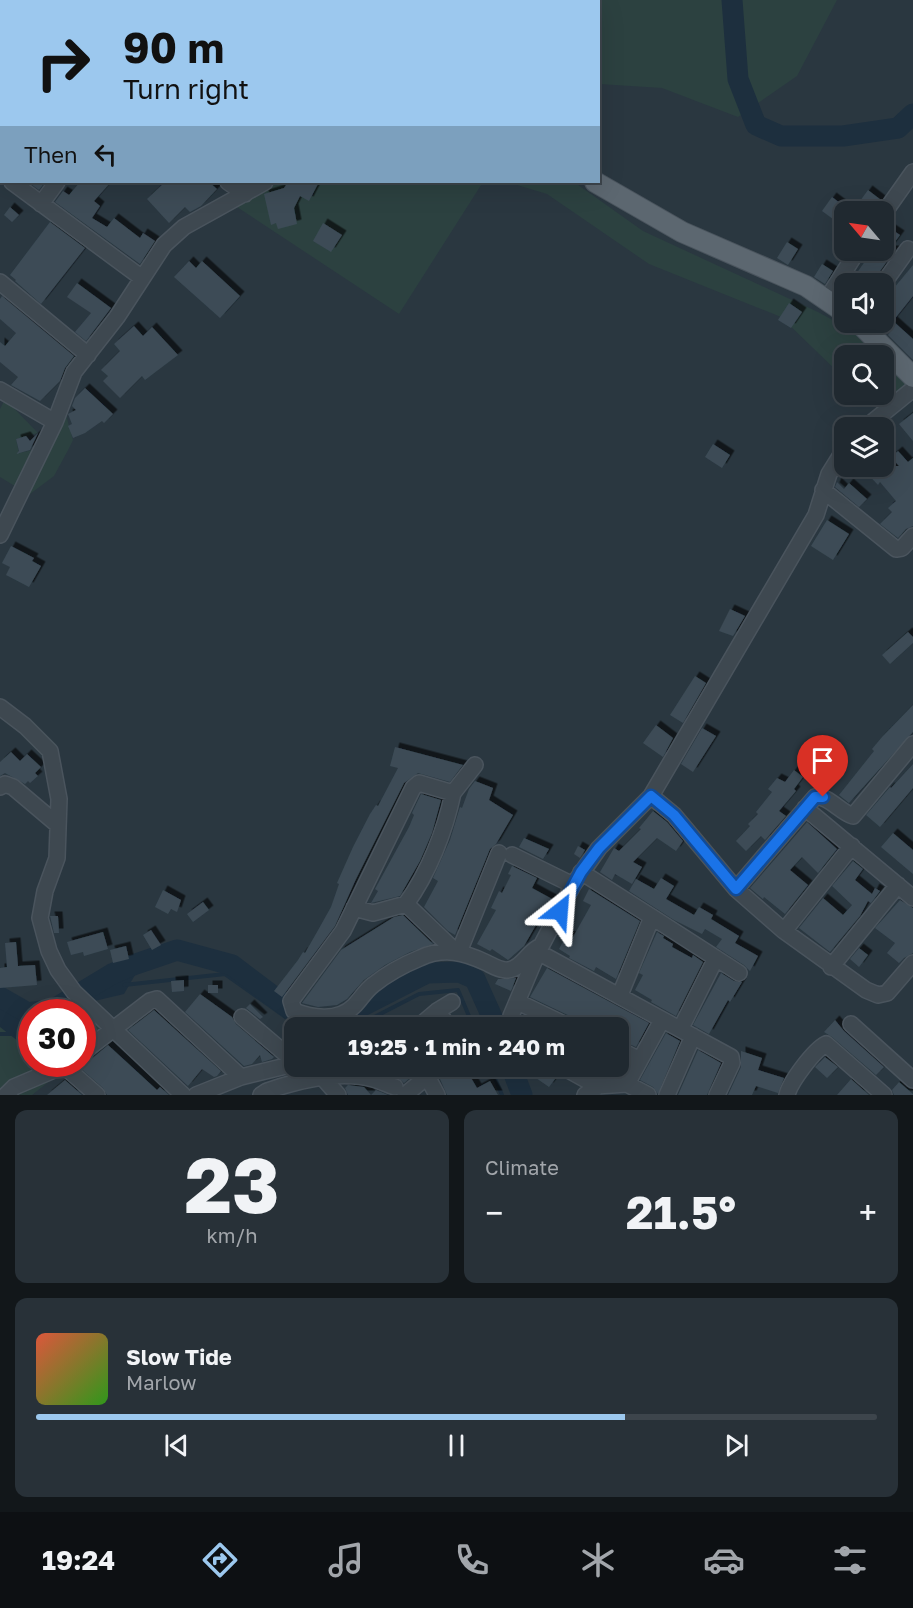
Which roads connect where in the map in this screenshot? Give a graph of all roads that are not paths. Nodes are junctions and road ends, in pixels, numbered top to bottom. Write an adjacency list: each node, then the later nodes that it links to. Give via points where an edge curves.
1 (910, 181): 8 (street)
2 (13, 183): 9 (street)
3 (56, 183): 9 (street)
4 (229, 183): 7 (street)
5 (263, 183): 7 (street)
6 (597, 183): 15 (main road, via 682,232 773,270)
7 (245, 194): 13 (street, via 183,227 164,245)
8 (894, 201)
9 (41, 204): 13 (street)
10 (908, 249): 12 (street)
11 (851, 261): 15 (street)
12 (891, 273)
13 (142, 278): 18 (street)
14 (0, 282): 18 (street)
15 (826, 299): 16 (main road)
16 (834, 305)
17 (869, 333): 19 (main road)
18 (88, 355): 23 (street, via 74,372)
19 (913, 377)
20 (913, 389): 22 (street)
21 (0, 390): 23 (street)
22 (879, 417)
23 (55, 422): 26 (street)
24 (834, 466): 25 (street)
25 (823, 490): 27 (street, via 896,549); 33 (street, via 816,515)
26 (0, 534)
27 (913, 536)
28 (0, 707): 35 (street, via 50,751 59,799)
29 (913, 744): 34 (street, via 853,816 819,796)
30 (475, 765): 32 (street)
31 (0, 787): 35 (street, via 13,787)
32 (453, 793): 41 (street, via 448,817 420,884); 42 (street, via 415,785)
33 (651, 796): 37 (street, via 599,848); 39 (street, via 674,815)
34 (805, 808): 36 (street); 39 (street)
35 (58, 825): 63 (street, via 57,858 40,918 57,970)
36 (852, 846): 38 (street); 44 (street)
37 (577, 879): 43 (street); 45 (street); 46 (street, via 506,854)
38 (898, 885): 40 (street); 49 (street)
39 (736, 889): 44 (street)
40 (913, 898)
41 (406, 904): 42 (street, via 373,913); 46 (street)
42 (354, 908): 46 (street, via 336,943 291,1001 294,1011 310,1017 332,1017 352,1008 369,987 390,971 424,956)
43 (652, 917): 47 (street); 51 (street)
44 (784, 931): 49 (street)
45 (539, 949): 46 (street, via 509,970); 53 (street); 60 (street)
46 (458, 952)
47 (716, 958): 50 (street); 61 (street)
48 (913, 963): 49 (street, via 887,993 879,995)
49 (831, 967)
50 (739, 973)
51 (622, 990)
52 (452, 1002): 54 (street)
53 (518, 1002): 58 (street); 59 (street)
54 (437, 1011): 56 (street); 57 (street)
55 (242, 1017): 66 (street)
56 (430, 1017)
57 (442, 1017)
58 (511, 1017)
59 (549, 1017)
60 (662, 1020): 64 (street); 68 (street)
61 (684, 1022)
62 (851, 1024): 77 (street)
63 (113, 1030): 65 (street); 72 (street, via 157,999); 85 (street)
64 (693, 1036): 90 (street); 91 (street, via 733,1059)
65 (96, 1043)
66 (284, 1054)
67 (629, 1054): 68 (street)
68 (640, 1060): 78 (street)
69 (284, 1066): 72 (street)
70 (38, 1077): 83 (street)
71 (78, 1077): 84 (street)
72 (241, 1077): 86 (street)
73 (387, 1077): 79 (street)
74 (574, 1077): 80 (street)
75 (323, 1078): 79 (street, via 374,1079); 82 (street); 87 (street)
76 (428, 1078): 79 (street); 88 (street)
77 (913, 1080)
78 (627, 1084): 80 (street); 89 (street)
79 (401, 1092)
80 (591, 1092)
81 (790, 1093): 92 (street, via 812,1056 826,1044)
82 (266, 1094)
83 (6, 1095)
84 (97, 1095)
85 (183, 1095)
86 (196, 1095)
87 (338, 1095)
88 (437, 1095)
89 (648, 1095)
90 (668, 1095)
91 (717, 1095)
92 (884, 1095)

